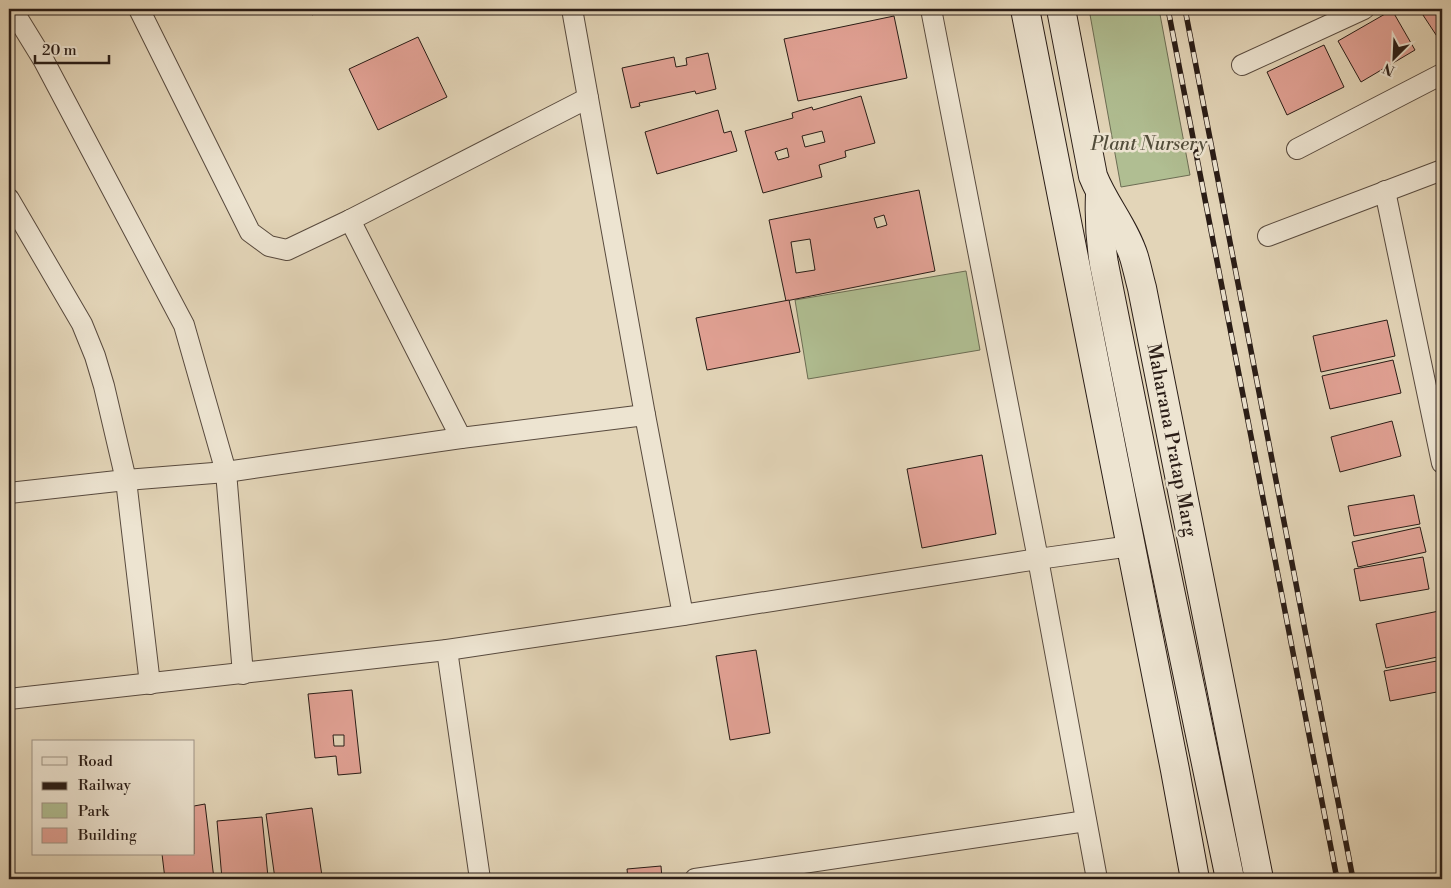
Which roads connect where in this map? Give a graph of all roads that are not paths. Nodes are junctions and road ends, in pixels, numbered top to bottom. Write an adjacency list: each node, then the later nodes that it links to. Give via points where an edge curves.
1 (12, 9): 21 (street, via 44,61 184,325)
2 (572, 9): 10 (street)
3 (931, 9): 25 (street)
4 (1025, 9): 24 (main road)
5 (1061, 9): 14 (main road, Maharana Pratap Marg, via 1087,150)
6 (1358, 10): 8 (street)
7 (146, 11): 16 (street, via 250,232 269,246 287,250)
8 (1242, 65)
9 (1442, 74): 11 (street)
10 (588, 98): 16 (street); 18 (street)
11 (1298, 149)
12 (1442, 170): 13 (street)
13 (1385, 191): 17 (street); 20 (street)
14 (1100, 194): 36 (main road, via 1100,240 1104,264); 37 (main road, Maharana Pratap Marg, via 1134,256 1142,288)
15 (9, 198): 22 (street, via 85,332 95,356)
16 (350, 220): 19 (street)
17 (1268, 236)
18 (645, 415): 19 (street); 26 (street)
19 (461, 438): 21 (street)
20 (1442, 463)
21 (226, 472): 22 (street); 28 (street)
22 (126, 480): 23 (street); 29 (street)
23 (9, 493)
24 (1131, 546): 25 (street); 35 (main road)
25 (1038, 559): 26 (street); 31 (street)
26 (684, 615): 27 (street)
27 (447, 650): 28 (street); 32 (street)
28 (243, 674): 29 (street)
29 (150, 684): 30 (street)
30 (9, 699)
31 (1086, 821): 33 (street); 34 (street)
32 (480, 879)
33 (696, 879)
34 (1097, 879)
35 (1194, 879)
36 (1230, 879)
37 (1259, 879)

